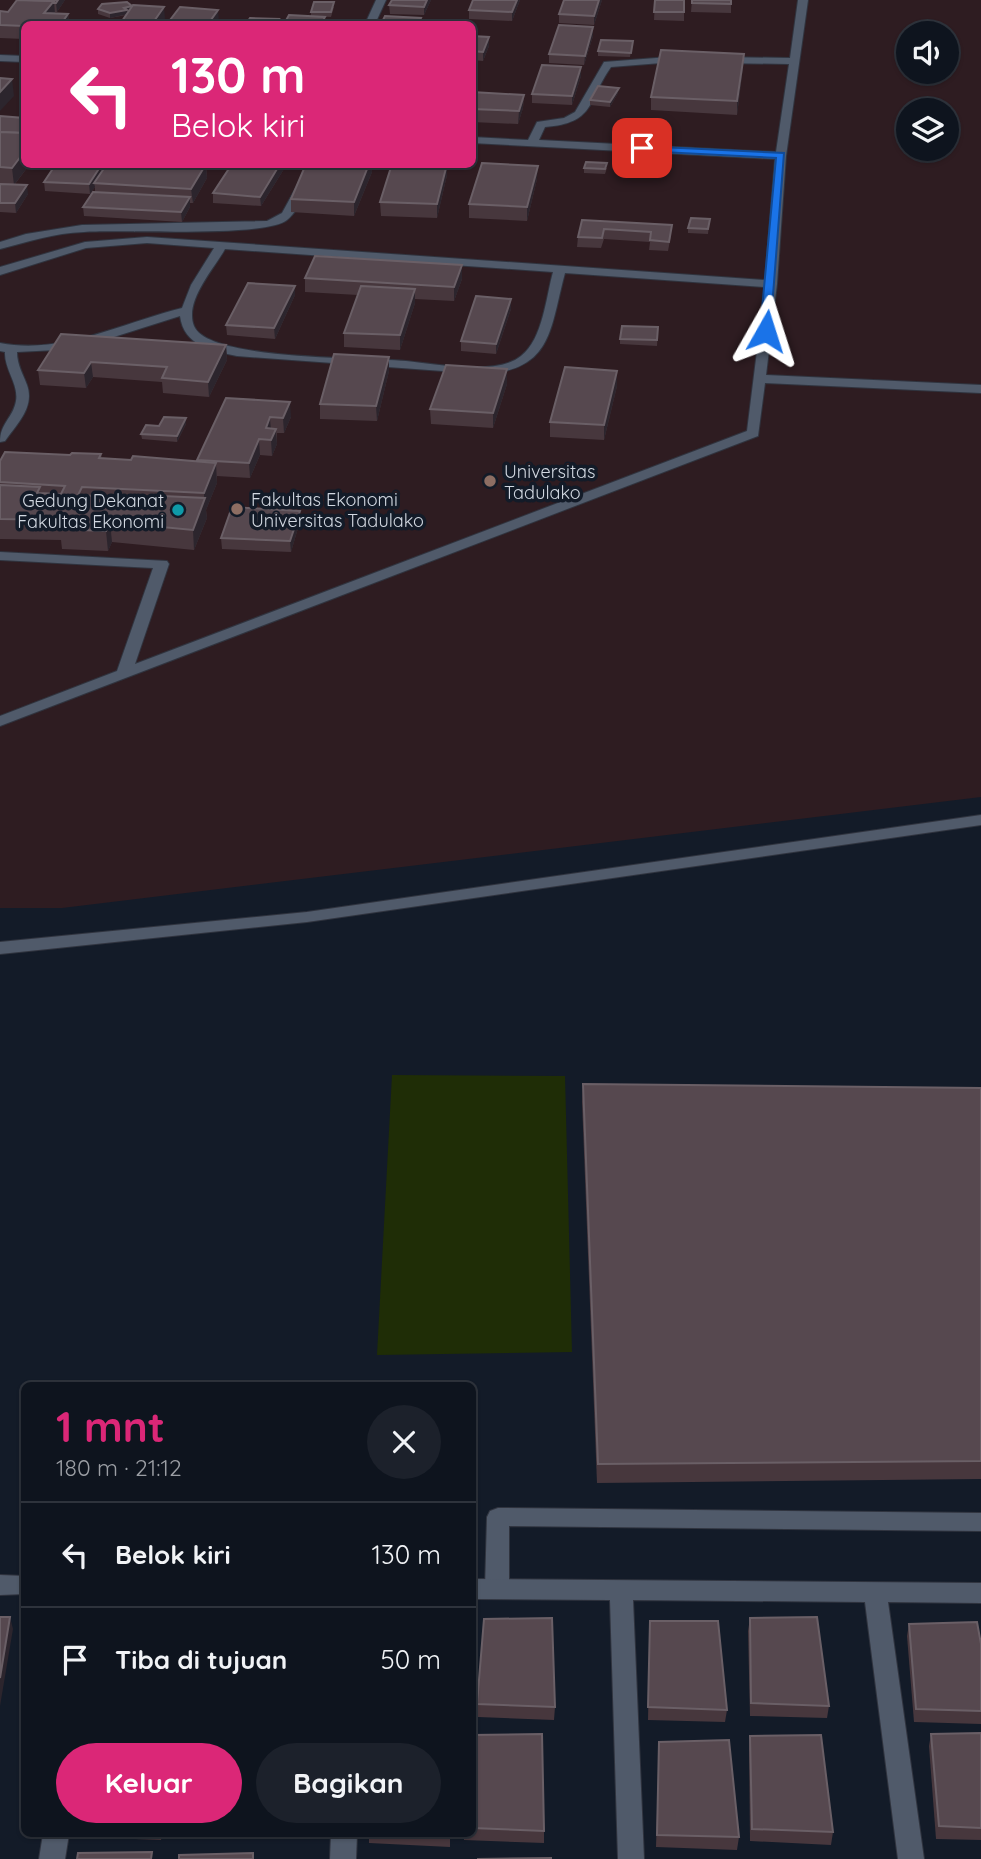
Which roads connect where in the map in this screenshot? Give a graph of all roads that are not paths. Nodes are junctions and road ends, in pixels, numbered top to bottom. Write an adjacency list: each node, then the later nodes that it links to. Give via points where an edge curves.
1 (381, 0): 3 (street)
2 (803, 0): 8 (street)
3 (371, 21)
4 (0, 58): 5 (street)
5 (21, 59)
6 (690, 59): 10 (street, via 608,64 579,114 541,124)
7 (702, 59): 8 (street)
8 (794, 61): 11 (street)
9 (476, 140): 10 (street)
10 (532, 143): 11 (street)
11 (781, 156): 17 (street)
12 (312, 168): 13 (street, via 290,212 281,220 205,228 74,229)
13 (0, 246)
14 (221, 246): 15 (street); 16 (street, via 147,240 85,245); 18 (street)
15 (560, 269): 17 (street); 18 (street, via 540,338 529,357 499,369 240,353 202,343 188,328)
16 (0, 271)
17 (771, 284): 20 (street)
18 (185, 311): 19 (street, via 76,345)
19 (6, 348): 22 (street, via 22,387 23,403)
20 (761, 379): 21 (street); 24 (street, via 753,433)
21 (981, 389)
22 (0, 438)
23 (0, 556): 24 (street, via 162,564)
24 (124, 674): 25 (street)
25 (0, 721)
26 (981, 820): 27 (street, via 307,917)
27 (0, 948)
28 (981, 1522): 32 (street, via 498,1517)
29 (0, 1585): 30 (street)
30 (21, 1586)
31 (476, 1589): 32 (street)
32 (497, 1589): 33 (street)
33 (621, 1590): 34 (street); 40 (street)
34 (875, 1592): 35 (street); 41 (street)
35 (981, 1592)
36 (55, 1837): 38 (street)
37 (344, 1837): 39 (street)
38 (51, 1859)
39 (343, 1859)
40 (631, 1859)
41 (911, 1859)

